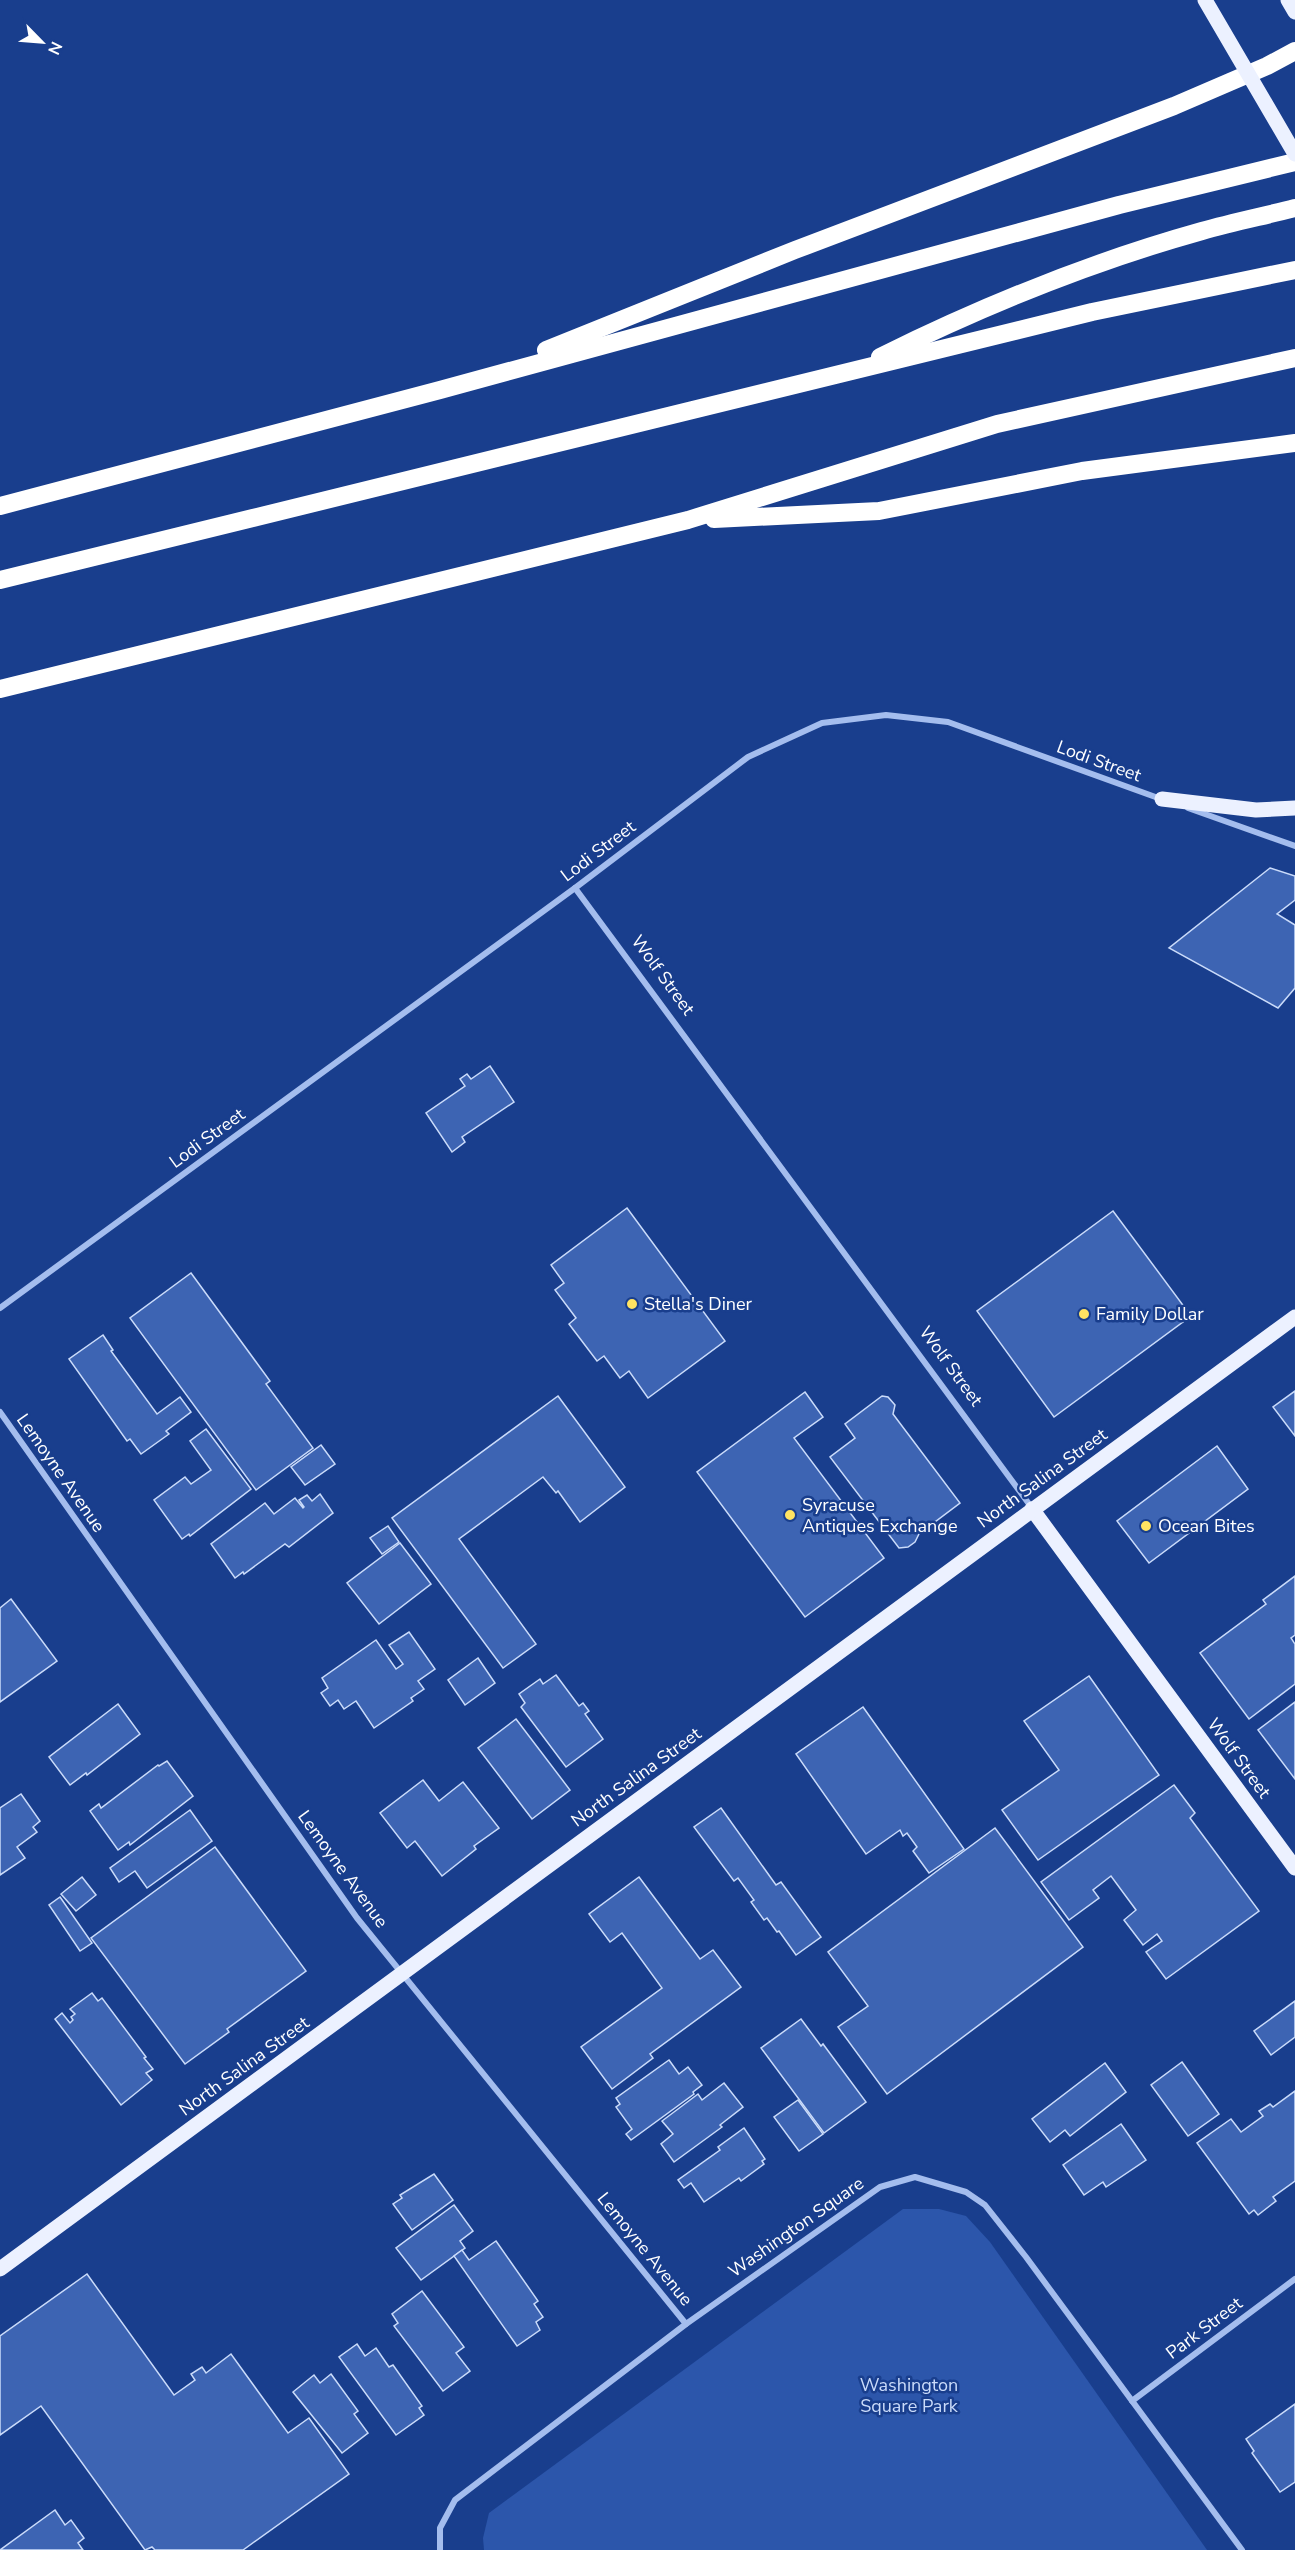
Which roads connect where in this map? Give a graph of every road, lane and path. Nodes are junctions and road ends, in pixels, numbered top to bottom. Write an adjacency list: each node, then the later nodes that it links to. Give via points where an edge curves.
1 (1205, 0): 5 (main road, bridge)
2 (1288, 0): 3 (main road)
3 (1295, 12)
4 (1295, 51): 11 (highway, via 1174,106)
5 (1295, 154)
6 (1295, 162): 11 (highway, via 1119,205)
7 (1295, 208): 10 (highway, via 1202,231 1102,263 941,326)
8 (1295, 270): 10 (highway, via 1092,312)
9 (1295, 358): 14 (highway, via 997,424)
10 (847, 373): 15 (highway)
11 (441, 390): 13 (highway)
12 (1295, 443): 14 (highway, via 1082,471 879,511)
13 (0, 506)
14 (688, 520): 16 (highway)
15 (0, 580)
16 (0, 689)
17 (1161, 799): 18 (main road, via 1256,810); 19 (street, Lodi Street); 20 (street, Lodi Street, via 948,722 886,715 822,723 748,757)
18 (1295, 808)
19 (1295, 846)
20 (575, 888): 21 (street, Lodi Street); 24 (street, Wolf Street)
21 (0, 1308)
22 (1295, 1317): 24 (main road, North Salina Street)
23 (0, 1412): 26 (street, Lemoyne Avenue, via 357,1918)
24 (1032, 1509): 25 (main road, Wolf Street); 26 (main road, North Salina Street)
25 (1295, 1868)
26 (403, 1973): 27 (main road, North Salina Street); 29 (street, Lemoyne Avenue)
27 (0, 2269)
28 (1295, 2279): 30 (street, Park Street)
29 (686, 2324): 30 (street, Washington Square, via 880,2187 915,2178 966,2192 985,2205); 31 (street, Washington Square, via 455,2500 440,2528)
30 (1132, 2401): 32 (street, Washington Square)
31 (440, 2550)
32 (1242, 2550)

